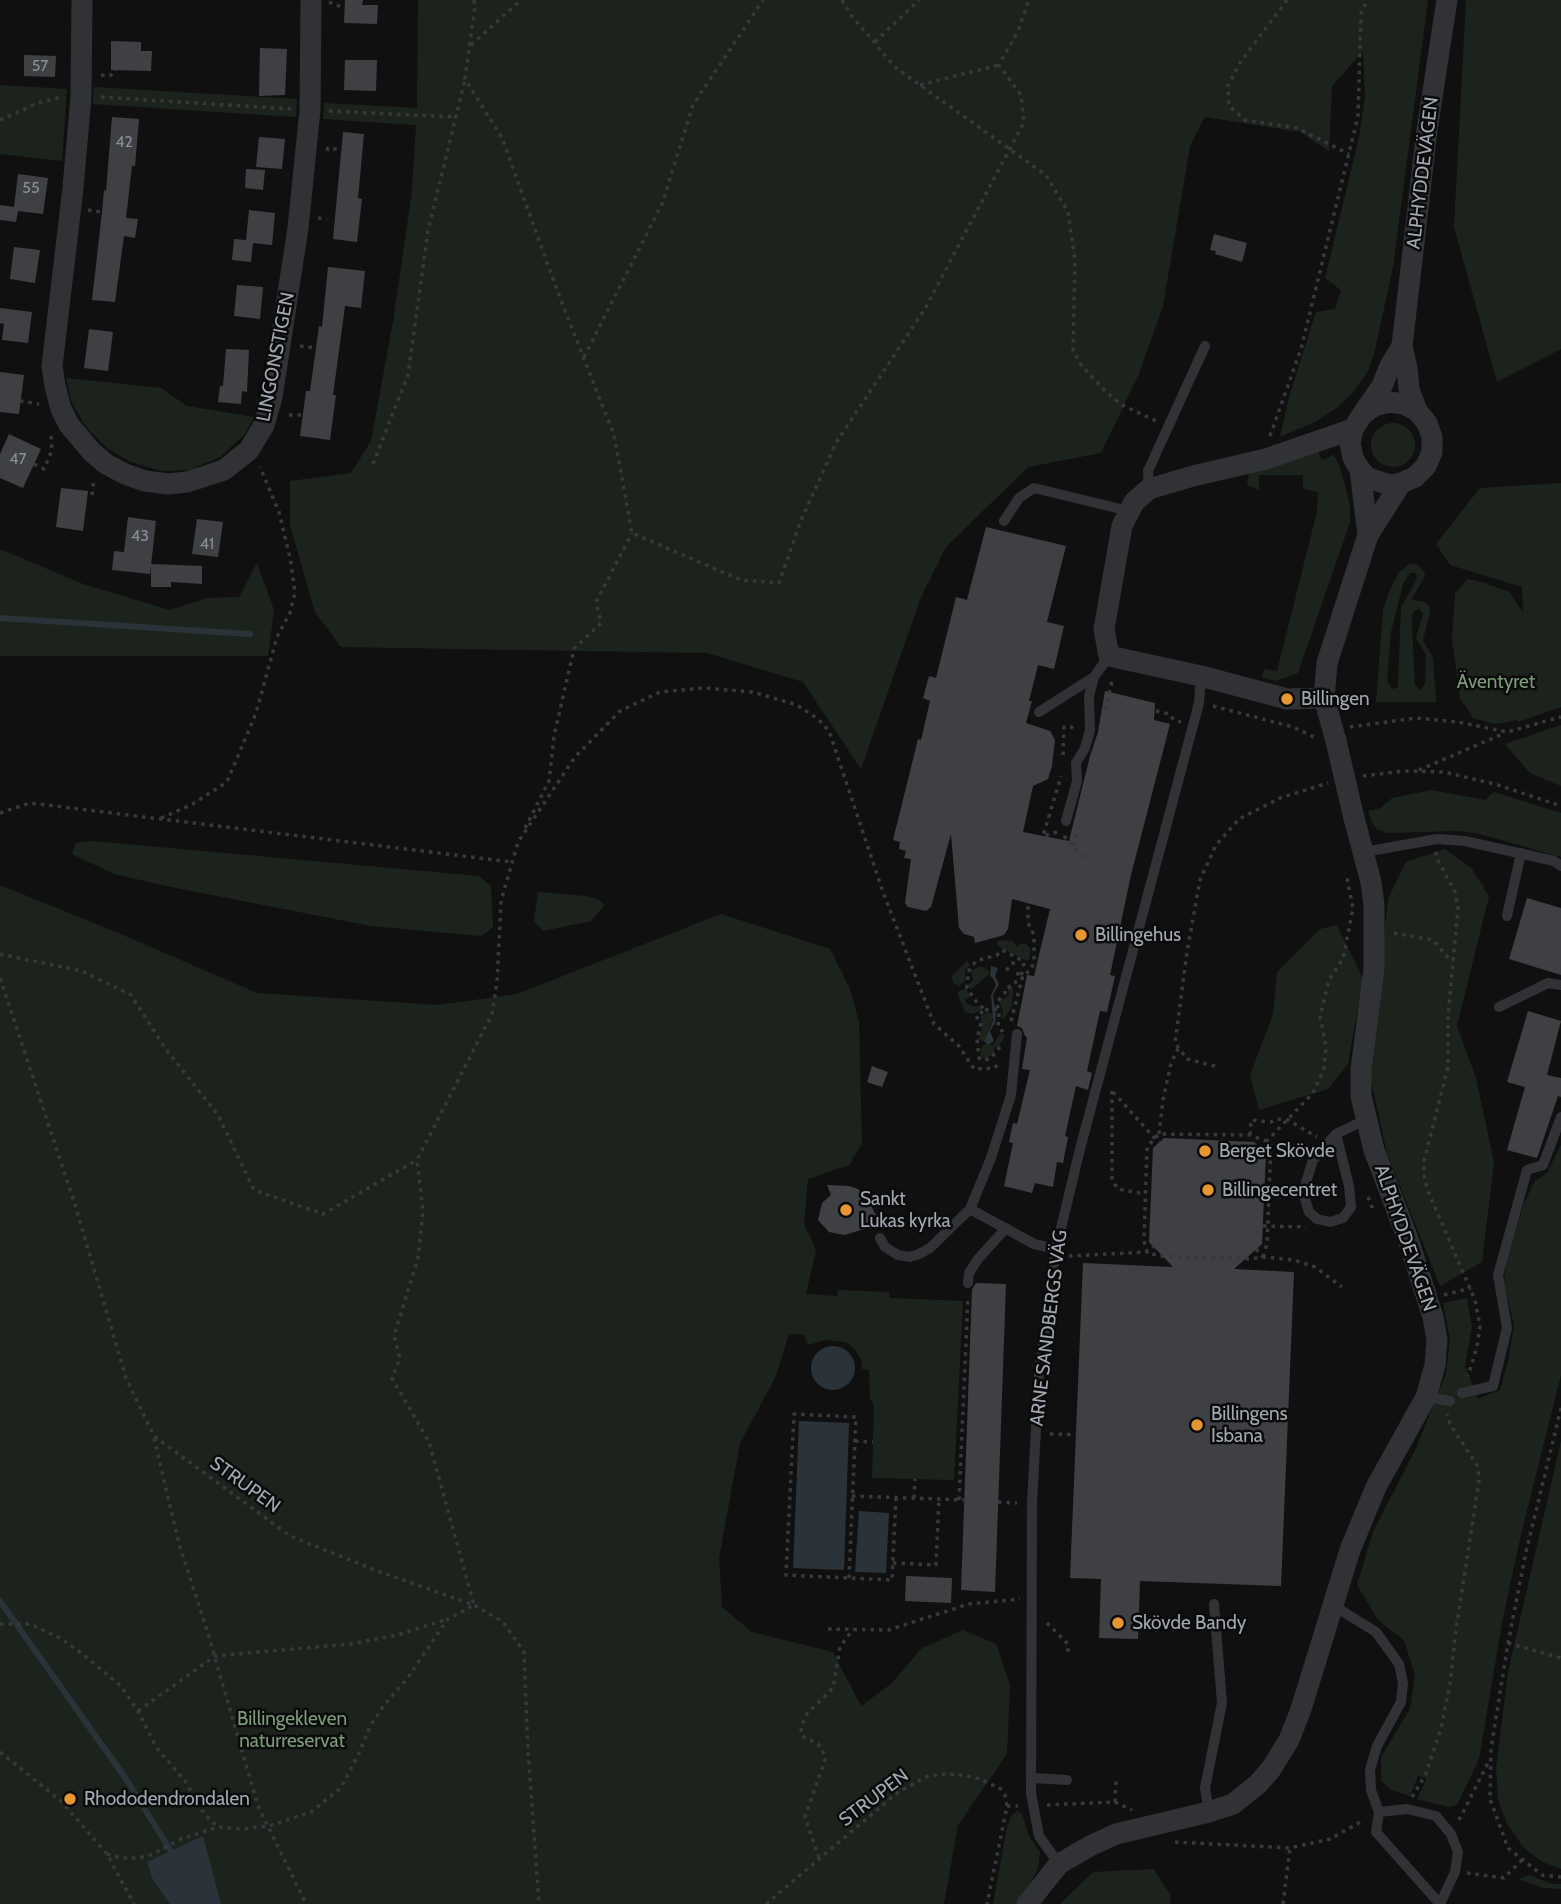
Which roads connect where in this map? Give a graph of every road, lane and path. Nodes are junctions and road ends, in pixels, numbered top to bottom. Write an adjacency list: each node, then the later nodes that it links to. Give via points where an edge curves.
1 (82, 0): 2 (street, LINGONSTIGEN, via 81,97 52,366 55,386 69,425 92,452 125,474 168,484 224,470 248,450 264,425 300,217 310,110)
2 (311, 0)
3 (324, 0): 13 (path)
4 (474, 0): 15 (path)
5 (522, 0): 15 (path)
6 (763, 0): 37 (path, via 693,105 662,204)
7 (842, 0): 14 (path)
8 (919, 0): 14 (path)
9 (1029, 0): 16 (path)
10 (1287, 0): 29 (path, via 1241,61 1228,86 1229,106 1245,120 1297,128)
11 (1367, 0): 29 (path, via 1361,14 1358,116)
12 (1447, 0): 35 (street, ALPHYDDEVÄGEN)
13 (344, 8)
14 (874, 43): 20 (path, via 896,68)
15 (470, 46): 19 (path)
16 (999, 65): 20 (path); 28 (path, via 1021,94 1023,108 1024,122)
17 (115, 70): 18 (path, via 110,76)
18 (92, 75)
19 (465, 79): 25 (path); 37 (path, via 502,138)
20 (920, 85): 28 (path)
21 (70, 96): 26 (path)
22 (97, 97): 23 (path)
23 (299, 109)
24 (321, 111): 25 (path)
25 (456, 117): 49 (path, via 428,231 408,375)
26 (0, 120)
27 (341, 150): 30 (path, via 328,148)
28 (1009, 150): 45 (path, via 1046,175 1068,212 1075,261 1073,350 1081,365 1122,405); 55 (path, via 926,307 836,443 779,583 741,580)
29 (1349, 154): 46 (path, via 1301,349)
30 (326, 159)
31 (102, 212): 32 (path)
32 (88, 213)
33 (292, 345): 36 (path)
34 (1205, 346): 45 (lane)
35 (1402, 346): 40 (street, ALPHYDDEVÄGEN); 43 (street, ALPHYDDEVÄGEN)
36 (316, 348)
37 (584, 357): 55 (path, via 614,435)
38 (20, 401): 39 (path)
39 (48, 405)
40 (1417, 411): 43 (street, via 1389,402 1374,406); 51 (street, via 1427,423 1432,452 1415,477)
41 (303, 415): 42 (path)
42 (284, 418)
43 (1357, 422): 50 (street, via 1350,443); 52 (street, via 1266,459)
44 (50, 423): 48 (path, via 52,450 44,469)
45 (1168, 427): 52 (lane, via 1148,471)
46 (1267, 446)
47 (256, 459): 73 (path, via 279,512 291,562 293,603 277,637 252,724 226,782)
48 (34, 464)
49 (373, 464)
50 (1360, 470): 51 (street, via 1379,482); 56 (street, ALPHYDDEVÄGEN)
51 (1401, 483): 56 (street, ALPHYDDEVÄGEN)
52 (1149, 489): 53 (street)
53 (1129, 511): 54 (lane, via 1034,488 1019,498); 57 (street, via 1122,526 1104,628)
54 (1004, 521)
55 (632, 533): 76 (path, via 596,602 601,623 574,649 549,781)
56 (1368, 535): 60 (street, ALPHYDDEVÄGEN, via 1327,663)
57 (1109, 656): 58 (street); 59 (lane)
58 (1200, 676): 60 (street, via 1287,699); 61 (lane, ARNE SANDBERGS VÄG)
59 (1094, 677): 63 (lane); 74 (lane, via 1089,696 1090,730 1076,764 1077,780)
60 (1324, 698): 67 (street, ALPHYDDEVÄGEN)
61 (1199, 703): 65 (lane, ARNE SANDBERGS VÄG); 67 (path, via 1316,737)
62 (1156, 711): 65 (path)
63 (1039, 712)
64 (1561, 717): 66 (path)
65 (1193, 725): 124 (lane, ARNE SANDBERGS VÄG)
66 (1507, 732): 67 (path, via 1416,718); 68 (path)
67 (1334, 738): 77 (street, ALPHYDDEVÄGEN, bridge)
68 (1416, 771): 69 (path); 71 (path, via 1458,775)
69 (1358, 777)
70 (1335, 782): 99 (path, via 1280,798 1239,819 1216,845 1200,880 1175,1043)
71 (1561, 806)
72 (0, 813): 73 (path, via 30,803)
73 (159, 819): 80 (path)
74 (1066, 821)
75 (1060, 832): 79 (path)
76 (518, 842): 80 (path); 101 (path, via 575,757 620,711 660,692 702,688 752,692 796,705 829,731 934,1024 959,1046 974,1069 995,1068)
77 (1364, 852): 78 (lane, via 1437,839); 85 (street, ALPHYDDEVÄGEN)
78 (1521, 853): 81 (lane); 84 (lane)
79 (1086, 860)
80 (512, 862): 116 (path, via 501,901 492,1014)
81 (1561, 866)
82 (1346, 871): 106 (path, via 1353,908 1343,959 1329,981 1320,1016 1326,1046 1324,1069 1313,1093)
83 (1028, 906): 91 (path, via 1034,962)
84 (1507, 916)
85 (1375, 930): 88 (path, via 1433,940); 107 (street, ALPHYDDEVÄGEN, via 1361,1069)
86 (0, 954): 116 (path, via 82,971 131,995 164,1048 218,1115 254,1190 323,1214)
87 (1015, 958): 89 (path); 90 (path, via 1023,961); 96 (path, via 1002,950 970,968 967,987)
88 (1452, 962)
89 (1006, 970)
90 (1019, 970): 91 (path); 95 (path, via 1015,984 1005,989 997,1002)
91 (1023, 975): 97 (path)
92 (0, 978): 138 (path, STRUPEN, via 126,1378)
93 (1561, 985): 94 (lane, via 1548,983)
94 (1499, 1007)
95 (999, 1009): 96 (path); 97 (path, via 998,1026)
96 (985, 1010): 98 (path, via 976,1016 981,1023 976,1039 979,1058 989,1059)
97 (1011, 1034): 100 (path); 118 (lane, via 1011,1095)
98 (1003, 1044)
99 (1178, 1049): 102 (path, via 1187,1059); 108 (path, via 1171,1063)
100 (1004, 1052)
101 (1000, 1060)
102 (1215, 1066)
103 (1112, 1091): 117 (path, via 1112,1180 1118,1189)
104 (1121, 1101): 111 (path)
105 (1561, 1117): 131 (lane, via 1543,1165 1527,1171 1498,1275 1507,1328 1493,1386)
106 (1288, 1119): 110 (path, via 1251,1120); 113 (path); 114 (path)
107 (1365, 1120): 109 (lane); 132 (street, ALPHYDDEVÄGEN, via 1433,1317 1435,1365)
108 (1159, 1134): 110 (path); 117 (path, via 1147,1147)
109 (1336, 1134): 114 (lane); 114 (lane, via 1351,1207 1343,1218 1330,1222 1308,1212 1303,1192 1313,1160)
110 (1250, 1135): 128 (path, via 1270,1143)
111 (1154, 1137): 112 (path); 113 (path, via 1250,1137)
112 (1159, 1143)
113 (1265, 1143): 115 (path)
114 (1327, 1144)
115 (1260, 1148)
116 (417, 1160): 152 (path, via 423,1211 418,1258 394,1336 400,1358 392,1378 429,1442)
117 (1145, 1194): 126 (path)
118 (970, 1209): 121 (lane); 122 (lane, via 930,1248 910,1257 885,1247)
119 (1263, 1226): 120 (path)
120 (1305, 1227)
121 (1006, 1228): 124 (lane, via 1034,1244); 129 (lane, via 978,1259)
122 (880, 1238)
123 (1154, 1246): 126 (path)
124 (1056, 1249): 150 (lane, ARNE SANDBERGS VÄG, via 1039,1373)
125 (1256, 1249): 128 (path)
126 (1147, 1252): 127 (path); 128 (path, via 1159,1256)
127 (1071, 1256)
128 (1263, 1256): 130 (path, via 1315,1267)
129 (968, 1283): 145 (path, via 962,1500)
130 (1342, 1287)
131 (1462, 1393)
132 (1426, 1397): 133 (lane); 153 (street, ALPHYDDEVÄGEN, via 1376,1487 1350,1550)
133 (1450, 1401)
134 (1561, 1408): 135 (path)
135 (1560, 1417): 159 (path)
136 (1045, 1434): 137 (path)
137 (1083, 1435)
138 (154, 1436): 152 (path, STRUPEN, via 290,1536); 161 (path, via 179,1545)
139 (855, 1441): 140 (path); 142 (path); 149 (path, via 856,1417 794,1414 786,1575)
140 (873, 1442)
141 (915, 1479): 144 (path)
142 (852, 1496): 143 (path); 149 (path)
143 (896, 1497): 144 (path); 148 (path)
144 (914, 1498): 145 (path)
145 (939, 1499): 148 (path, via 936,1565)
146 (998, 1502): 147 (path)
147 (1022, 1503)
148 (893, 1563): 149 (path, via 892,1580)
149 (849, 1578)
150 (1032, 1599): 158 (path, via 969,1604 888,1630); 166 (lane, ARNE SANDBERGS VÄG)
151 (1214, 1604): 172 (lane, via 1222,1703 1205,1788)
152 (474, 1605): 155 (path); 187 (path, STRUPEN, via 503,1622 524,1652)
153 (1334, 1606): 172 (street, ALPHYDDEVÄGEN, via 1289,1740 1251,1791 1233,1804); 173 (lane, via 1376,1632 1399,1664 1401,1702 1377,1746 1370,1770)
154 (1040, 1615): 160 (path, via 1068,1644)
155 (447, 1620): 161 (path, via 351,1644); 174 (path, via 370,1726 341,1788 311,1812)
156 (0, 1624): 163 (path, via 30,1624 60,1639 121,1686)
157 (828, 1629): 158 (path)
158 (853, 1629): 180 (path, via 839,1647 833,1688 807,1714 801,1727 802,1736 818,1744 826,1757 806,1817)
159 (1508, 1643): 162 (path); 165 (path)
160 (1068, 1654)
161 (215, 1656): 163 (path); 174 (path, via 258,1806)
162 (1561, 1658)
163 (138, 1711): 175 (path, via 156,1747)
164 (0, 1752): 179 (path, via 61,1801)
165 (1490, 1759): 177 (path); 181 (path, via 1490,1799 1508,1848)
166 (1032, 1778): 167 (lane); 170 (lane, ARNE SANDBERGS VÄG)
167 (1067, 1780)
168 (1116, 1780): 169 (path)
169 (1115, 1802): 170 (path); 176 (path, via 1137,1815)
170 (1032, 1805): 171 (path); 182 (lane, ARNE SANDBERGS VÄG, via 1039,1836)
171 (1007, 1806): 180 (path, STRUPEN, via 1001,1789 980,1779 928,1776 897,1793); 189 (path)
172 (1209, 1812): 176 (street, ALPHYDDEVÄGEN)
173 (1379, 1812): 177 (lane, via 1407,1809 1436,1816); 178 (path, via 1330,1839); 183 (lane, via 1376,1832 1440,1904)
174 (269, 1826): 175 (path); 186 (path)
175 (218, 1827): 179 (path, via 151,1855 122,1858)
176 (1145, 1827): 178 (path, via 1152,1841); 182 (street, ALPHYDDEVÄGEN, via 1107,1838)
177 (1451, 1834): 183 (lane, via 1458,1852)
178 (1290, 1847): 191 (path)
179 (107, 1854): 185 (path)
180 (819, 1858): 188 (path, STRUPEN)
181 (1522, 1860): 183 (path, via 1504,1878); 184 (path, via 1542,1875)
182 (1059, 1864): 190 (street)
183 (1455, 1872)
184 (1561, 1877)
185 (134, 1904)
186 (306, 1904)
187 (540, 1904)
188 (766, 1904)
189 (987, 1904)
190 (1027, 1904)
191 (1283, 1904)

